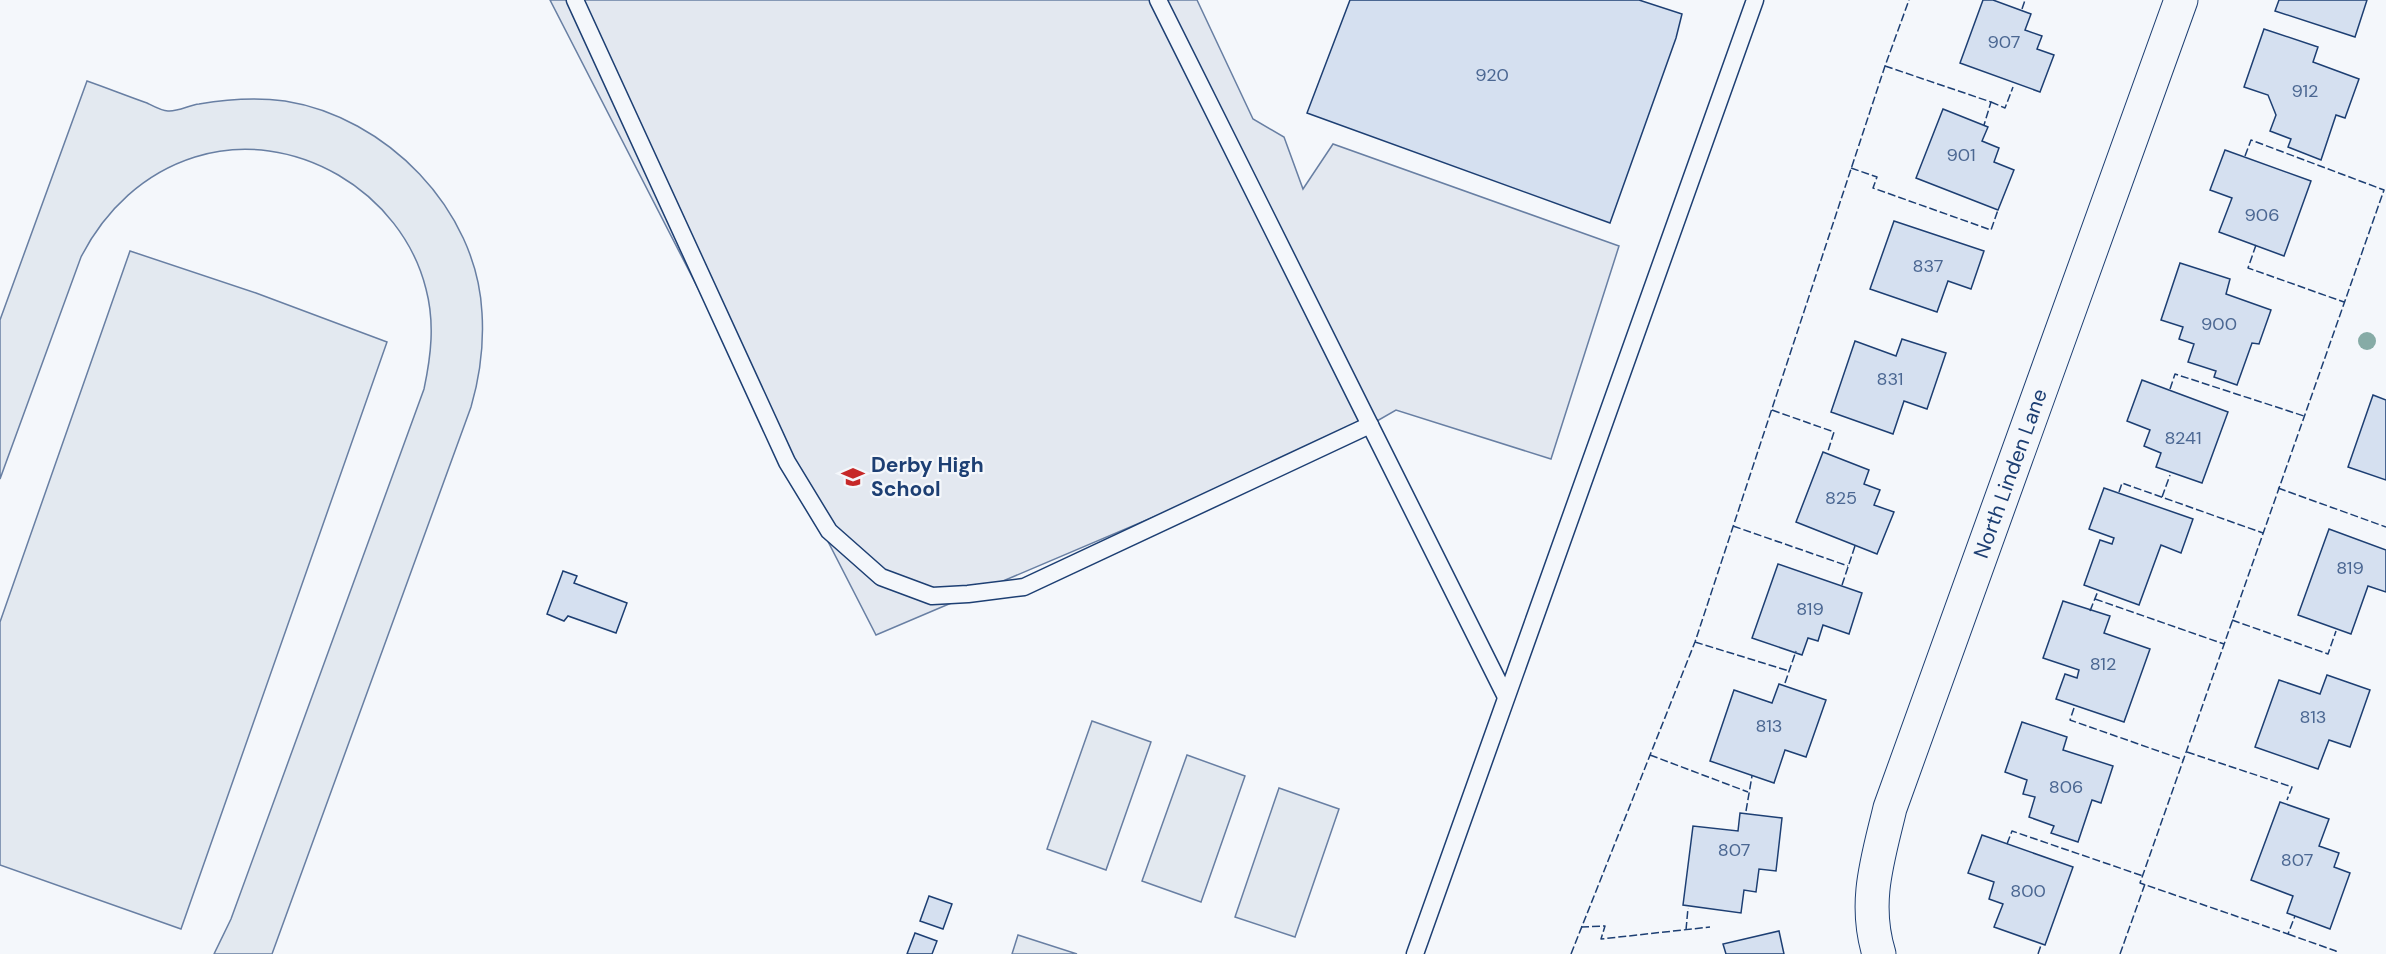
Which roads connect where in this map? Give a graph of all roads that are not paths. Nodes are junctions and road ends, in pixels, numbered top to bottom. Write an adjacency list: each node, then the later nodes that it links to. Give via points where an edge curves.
1 (575, 0): 5 (lane, via 788,462 829,531 881,577 932,596 1024,587)
2 (1158, 0): 5 (lane)
3 (1755, 0): 6 (lane)
4 (2181, 0): 8 (street, North Linden Lane, via 1890,808 1874,873 1871,929)
5 (1370, 425): 6 (lane)
6 (1506, 697): 7 (lane)
7 (1415, 954)
8 (1879, 954)

